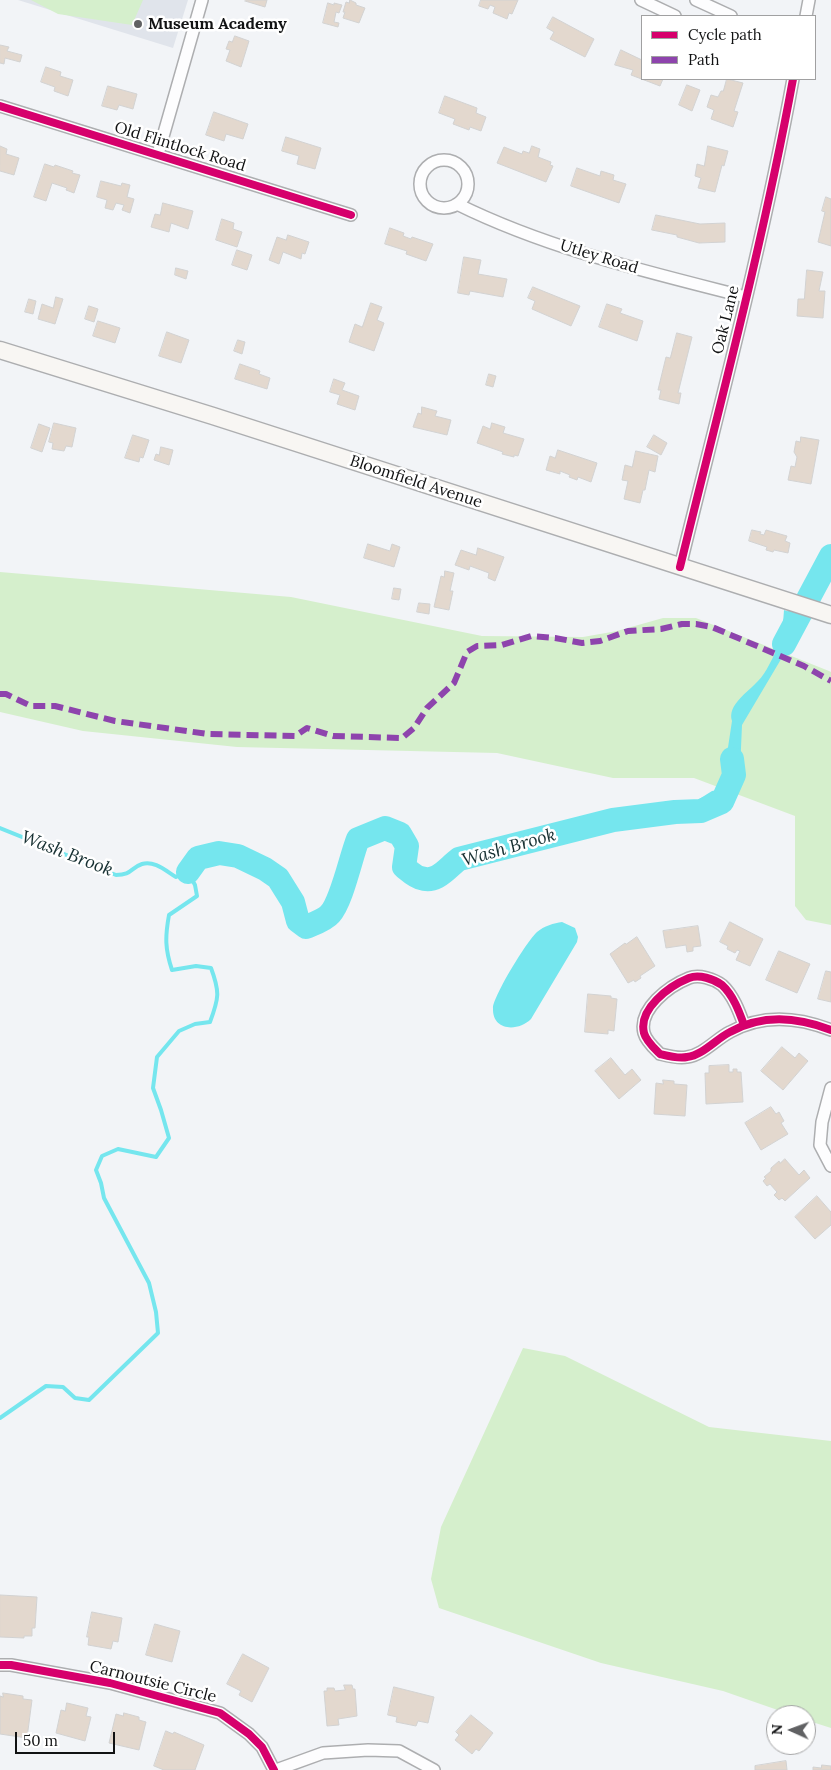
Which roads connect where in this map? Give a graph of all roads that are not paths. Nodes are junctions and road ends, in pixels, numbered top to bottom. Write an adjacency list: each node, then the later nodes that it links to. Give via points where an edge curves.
1 (202, 0): 10 (street)
2 (641, 0): 5 (street)
3 (696, 0): 6 (street)
4 (809, 0): 7 (street)
5 (673, 15)
6 (729, 15)
7 (806, 15)
8 (793, 80): 13 (street, Oak Lane)
9 (0, 106): 10 (street, Old Flintlock Road)
10 (158, 154): 12 (street, Old Flintlock Road)
11 (456, 204): 11 (street, Utley Road, via 468,186 464,171 453,162 439,160 432,163 421,176 420,184 426,200 440,208); 13 (street, Utley Road, via 486,219 608,262)
12 (351, 216)
13 (746, 297): 15 (street, Oak Lane)
14 (0, 350): 15 (main road, Bloomfield Avenue)
15 (680, 566): 16 (main road, Bloomfield Avenue)
16 (830, 615)
17 (744, 1025): 17 (street, via 732,998 721,984 705,977 690,977 651,1005 644,1017 644,1034 660,1054 687,1057); 18 (street, via 792,1019)
18 (831, 1030)
19 (831, 1088): 20 (street, via 820,1145)
20 (831, 1166)
21 (0, 1665): 22 (street, Carnoutsie Circle, via 110,1682 220,1713 262,1747)
22 (275, 1770): 23 (street, via 323,1753 368,1750 399,1751)
23 (434, 1770)

